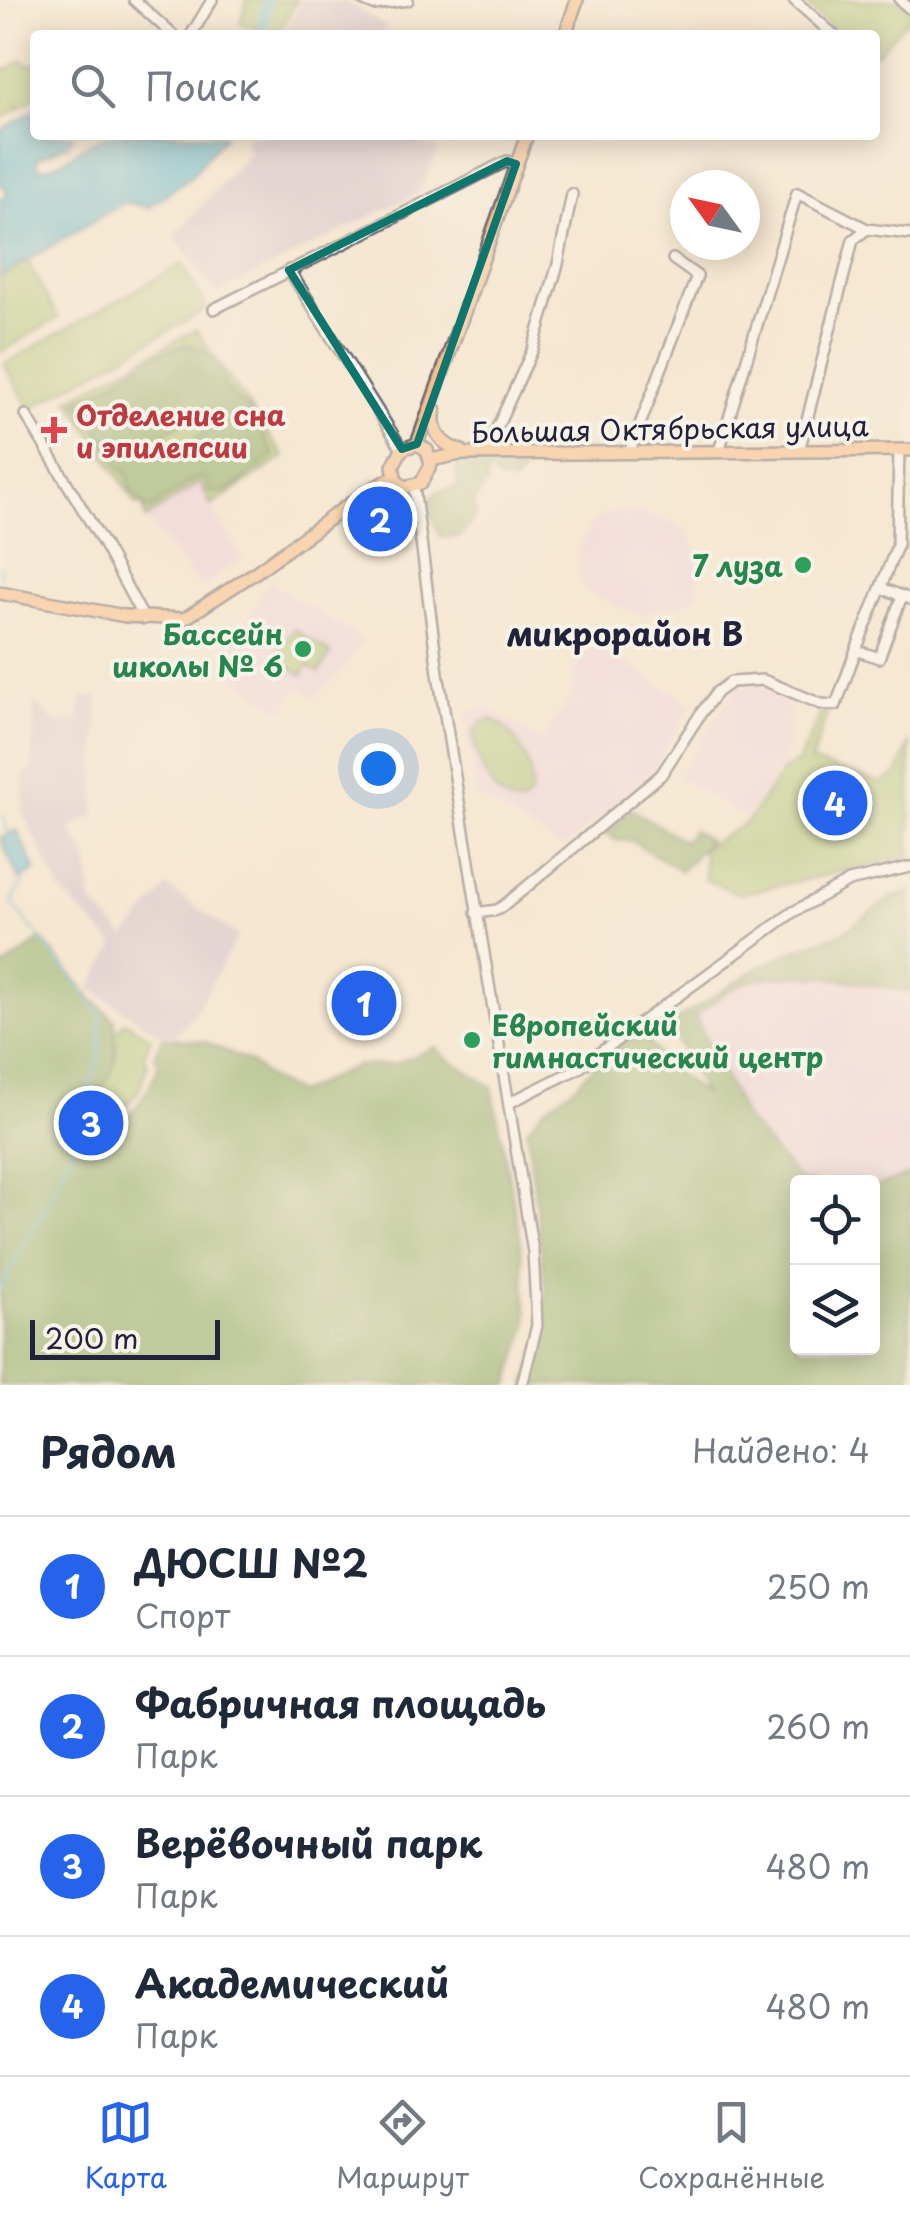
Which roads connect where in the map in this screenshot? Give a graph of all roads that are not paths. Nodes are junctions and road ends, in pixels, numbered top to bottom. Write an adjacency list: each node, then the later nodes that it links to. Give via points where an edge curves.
1 (134, 0): 9 (street)
2 (212, 0): 10 (street)
3 (362, 0): 4 (street)
4 (405, 0)
5 (578, 0): 11 (main road)
6 (794, 0): 12 (street)
7 (900, 0): 8 (street)
8 (910, 9)
9 (168, 30)
10 (195, 30)
11 (566, 30)
12 (828, 30)
13 (525, 140): 14 (main road)
14 (516, 164): 19 (street, via 507,161); 21 (main road)
15 (572, 194): 30 (street, via 533,350)
16 (868, 228): 17 (street); 26 (street, via 797,193); 27 (street, via 853,240)
17 (910, 234)
18 (674, 260): 28 (street, via 697,276)
19 (290, 270): 20 (street); 24 (street)
20 (214, 309)
21 (438, 384): 23 (main road); 29 (main road, via 436,432 447,446)
22 (26, 414): 39 (street)
23 (417, 444): 24 (main road); 31 (main road)
24 (402, 449): 32 (main road)
25 (904, 450): 27 (main road, Большая Октябрьская улица); 36 (street, via 898,546)
26 (719, 451): 27 (main road, Большая Октябрьская улица); 28 (main road, Большая Октябрьская улица)
27 (798, 451)
28 (629, 453): 30 (main road, Большая Октябрьская улица)
29 (471, 454): 30 (main road, Большая Октябрьская улица); 31 (main road, Большая Октябрьская улица)
30 (486, 454)
31 (431, 460): 33 (main road)
32 (394, 478): 33 (main road); 34 (main road)
33 (414, 487): 35 (street)
34 (366, 492): 35 (street, via 396,494); 39 (main road, via 199,611 184,619)
35 (417, 516): 42 (street)
36 (881, 588): 38 (street); 40 (street)
37 (0, 592): 39 (main road)
38 (906, 598): 40 (street, via 879,658)
39 (144, 619)
40 (856, 650): 42 (street, via 836,705 762,680 730,682 661,775 506,904)
41 (910, 867): 43 (street, via 849,881 793,912 579,1068)
42 (476, 913): 43 (street)
43 (508, 1103): 44 (street, via 537,1292 537,1325)
44 (522, 1385)

